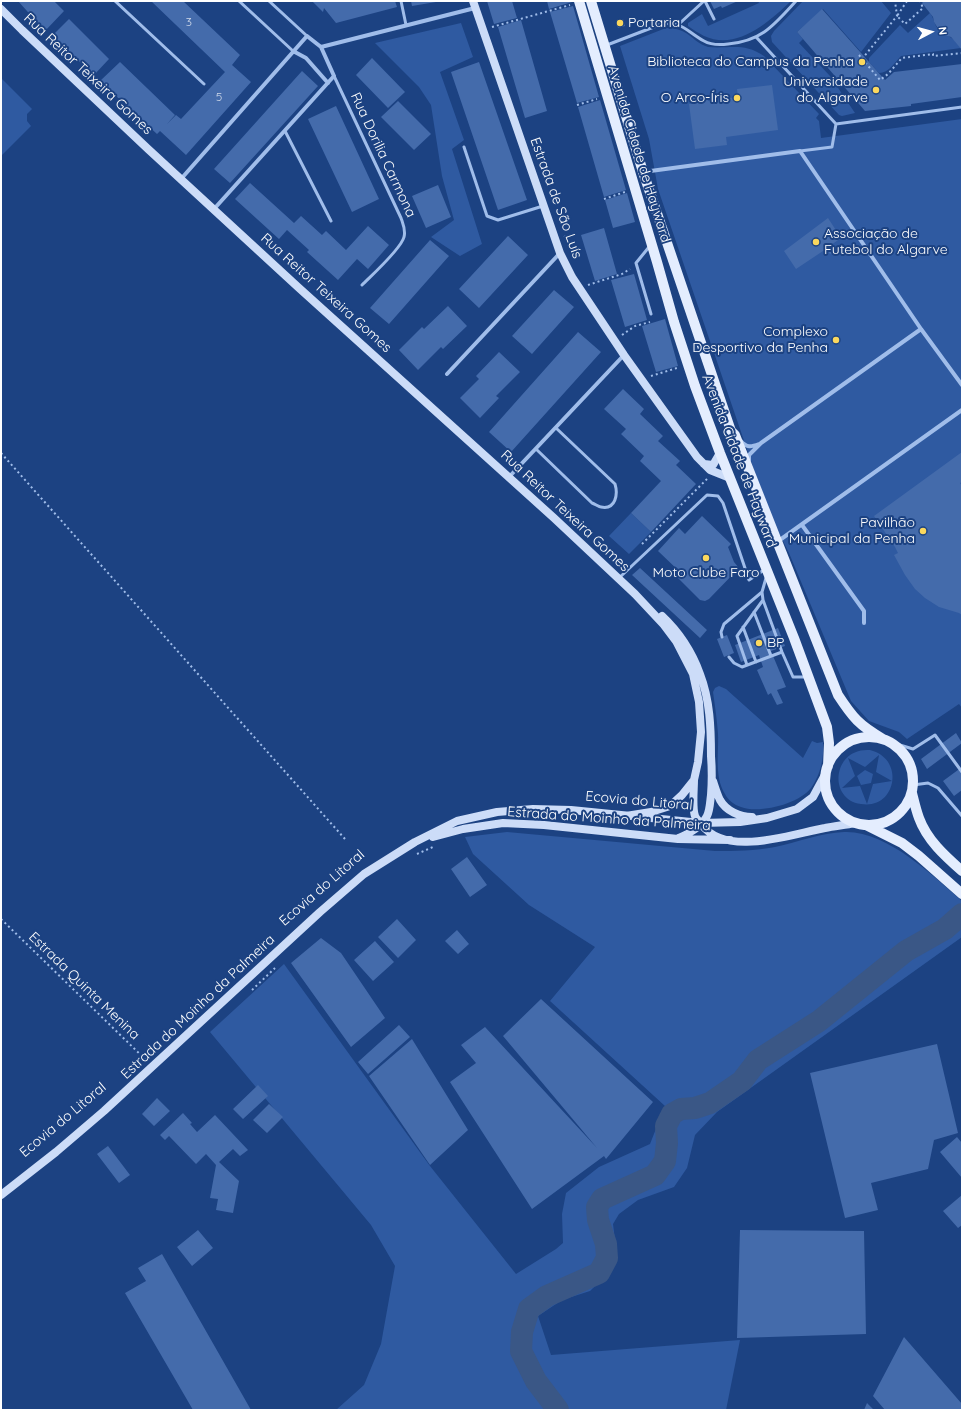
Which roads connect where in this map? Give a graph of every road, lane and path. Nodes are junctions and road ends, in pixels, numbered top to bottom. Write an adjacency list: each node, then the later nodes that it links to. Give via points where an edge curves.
1 (115, 1): 29 (lane)
2 (239, 1): 23 (lane)
3 (269, 1): 19 (lane)
4 (401, 1): 17 (lane)
5 (579, 1): 18 (path); 30 (main road, Avenida Cidade de Hayward)
6 (591, 1): 21 (main road, Avenida Cidade de Hayward)
7 (704, 1): 15 (lane); 16 (lane)
8 (796, 1): 20 (lane)
9 (895, 1): 14 (path)
10 (907, 1): 14 (path)
11 (920, 1): 14 (path, via 924,7 905,24)
12 (474, 4): 17 (street); 18 (street, Estrada de São Luís)
13 (1, 9): 38 (street, Rua Reitor Teixeira Gomes)
14 (897, 16): 26 (path)
15 (714, 19)
16 (679, 24): 20 (lane, via 704,41 717,44); 21 (lane, via 664,24)
17 (406, 25): 22 (street)
18 (483, 30): 41 (street, Estrada de São Luís)
19 (307, 36): 22 (street); 23 (street)
20 (757, 38): 33 (lane)
21 (605, 45): 37 (main road, Avenida Cidade de Hayward)
22 (321, 47): 27 (street, Rua Dorilia Carmona)
23 (293, 52): 28 (street, via 306,58); 38 (street)
24 (962, 53): 26 (path, via 902,58 880,80)
25 (859, 55): 26 (path)
26 (862, 59)
27 (334, 76): 28 (street); 47 (lane, Rua Dorilia Carmona, via 405,229 404,238 398,247)
28 (328, 83): 34 (street)
29 (204, 84)
30 (607, 96): 31 (path); 39 (main road, Avenida Cidade de Hayward)
31 (577, 105)
32 (962, 107): 33 (lane)
33 (836, 124): 36 (lane, via 832,148)
34 (285, 131): 42 (street); 43 (lane)
35 (464, 147): 41 (lane, via 487,216 498,220)
36 (800, 151): 37 (street); 51 (street)
37 (643, 172): 60 (main road, Avenida Cidade de Hayward, via 731,432)
38 (181, 178): 42 (street, Rua Reitor Teixeira Gomes)
39 (636, 189): 40 (path); 44 (main road, Avenida Cidade de Hayward)
40 (604, 199)
41 (544, 206): 45 (street, Estrada de São Luís)
42 (214, 209): 68 (street, Rua Reitor Teixeira Gomes)
43 (331, 222)
44 (652, 244): 49 (lane, via 636,263); 54 (main road, Avenida Cidade de Hayward)
45 (560, 253): 48 (street, Estrada de São Luís); 55 (street)
46 (631, 269): 48 (path)
47 (362, 285)
48 (579, 288): 52 (street, Estrada de São Luís)
49 (651, 314)
50 (650, 322): 52 (path, via 635,326)
51 (921, 329): 57 (street); 61 (street)
52 (614, 340): 53 (street, Estrada de São Luís)
53 (624, 355): 56 (street, Estrada de São Luís); 59 (street)
54 (688, 365): 56 (path); 64 (main road, Avenida Cidade de Hayward)
55 (447, 374)
56 (641, 379): 65 (street, Estrada de São Luís)
57 (962, 385)
58 (962, 410): 70 (street)
59 (556, 428): 62 (street); 62 (lane, via 615,484 618,492 616,500 610,506 602,507 592,503)
60 (735, 435): 61 (street, via 745,446 752,447); 67 (main road, Avenida Cidade de Hayward)
61 (761, 443): 67 (street, via 749,455)
62 (536, 449): 68 (street)
63 (1, 453): 100 (path)
64 (720, 453): 65 (street, via 713,464); 69 (main road, Avenida Cidade de Hayward)
65 (704, 464): 66 (street, Estrada de São Luís)
66 (714, 471): 69 (street, Estrada de São Luís); 72 (path)
67 (750, 474): 71 (main road, Avenida Cidade de Hayward)
68 (509, 477): 74 (street, Rua Reitor Teixeira Gomes)
69 (730, 478): 73 (main road, Avenida Cidade de Hayward)
70 (802, 525): 71 (street); 79 (street, via 864,611)
71 (777, 542): 88 (main road, Avenida Cidade de Hayward, via 838,695 852,716 865,729)
72 (641, 545)
73 (767, 572): 74 (lane, via 749,580 724,503 718,496 707,494); 75 (lane); 87 (main road, Avenida Cidade de Hayward)
74 (619, 578): 76 (street, Rua Reitor Teixeira Gomes)
75 (762, 592): 77 (lane); 81 (lane, via 724,624)
76 (635, 594): 91 (street, via 676,641 693,674 699,702 701,732); 92 (street, via 672,626 701,675 709,713)
77 (763, 600): 78 (lane); 82 (lane)
78 (754, 612): 80 (lane); 84 (lane)
79 (864, 623)
80 (743, 627): 85 (lane); 86 (lane, via 737,636)
81 (722, 637)
82 (782, 652): 84 (lane); 87 (lane, via 793,677 806,676)
83 (729, 656): 86 (lane, via 734,663 742,667)
84 (771, 656): 85 (lane)
85 (756, 662): 86 (lane)
86 (747, 665)
87 (811, 684): 89 (main road, Avenida Cidade de Hayward, via 827,727)
88 (887, 741): 89 (main road, via 870,737 850,741 834,754); 90 (lane, via 913,748 935,735); 93 (main road, via 902,751 910,763)
89 (827, 770): 96 (street, Estrada do Moinho da Palmeira, via 813,797 797,810); 98 (main road, via 825,786 831,804 839,814)
90 (962, 772)
91 (694, 780): 94 (street, via 670,806); 97 (street, via 695,816)
92 (712, 780): 96 (street, via 720,800 731,811 744,817); 97 (street, via 707,817)
93 (912, 789): 95 (lane, via 928,783 938,788); 99 (main road, via 905,807 894,818 881,824); 106 (main road, via 919,818 930,839)
94 (626, 816): 97 (street, Estrada do Moinho da Palmeira); 103 (street, Estrada do Moinho da Palmeira, via 571,810 533,809 497,812 457,821)
95 (962, 816)
96 (767, 818): 97 (street, Estrada do Moinho da Palmeira)
97 (701, 823): 101 (street); 102 (street, via 704,829 714,836)
98 (856, 823): 99 (main road); 102 (street, via 776,839)
99 (866, 825): 107 (main road, via 919,856)
100 (345, 839)
101 (678, 839): 102 (street, Estrada do Moinho da Palmeira); 103 (street, Estrada do Moinho da Palmeira, via 503,823 463,829)
102 (730, 840)
103 (415, 842): 111 (street, Estrada do Moinho da Palmeira, via 364,874)
104 (439, 844): 105 (path)
105 (412, 856)
106 (962, 871)
107 (960, 892)
108 (1, 919): 111 (path, Estrada Quinta Menina)
109 (279, 964): 110 (path)
110 (251, 991)
111 (149, 1062): 112 (path); 113 (street, Estrada do Moinho da Palmeira, via 104,1111)
112 (141, 1065)
113 (1, 1195)

